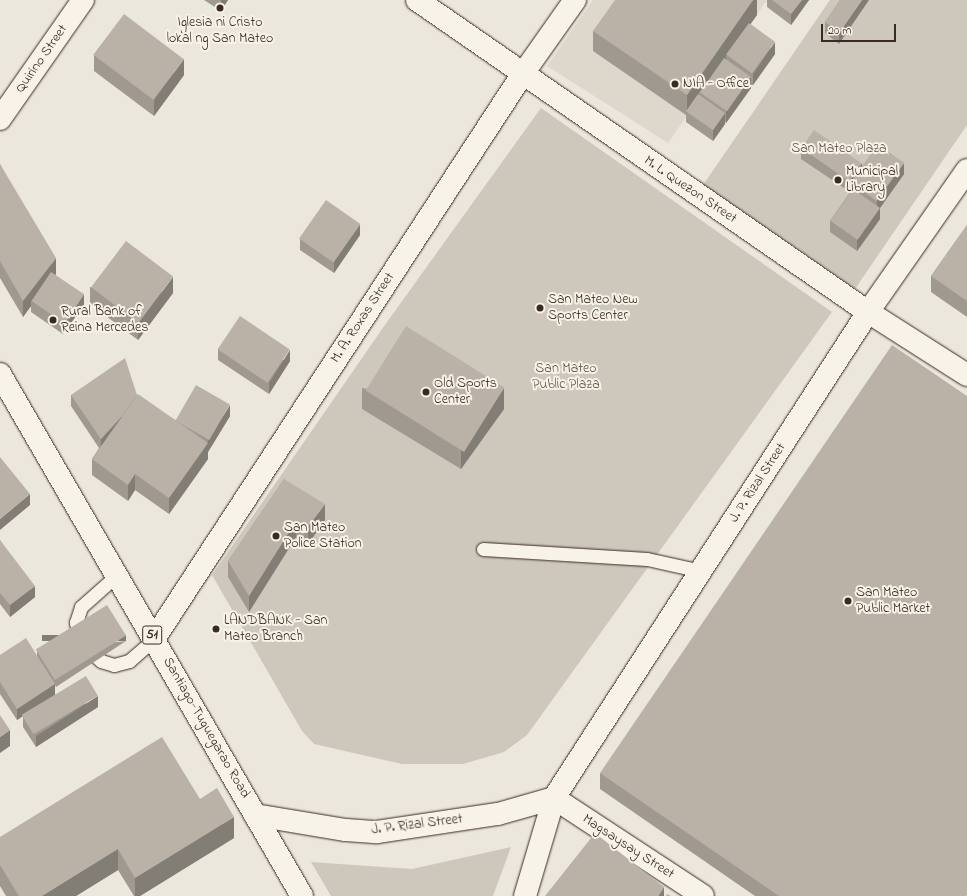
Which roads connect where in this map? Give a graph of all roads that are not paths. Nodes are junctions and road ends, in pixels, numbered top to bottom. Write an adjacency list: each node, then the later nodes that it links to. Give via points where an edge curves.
1 (83, 0): 5 (main road, Quirino Street)
2 (417, 0): 4 (main road, M. L. Quezon Street)
3 (575, 0): 4 (main road, M. A. Roxas Street)
4 (522, 75): 7 (main road, M. L. Quezon Street); 13 (main road, M. A. Roxas Street)
5 (0, 119)
6 (967, 170): 7 (main road, J. P. Rizal Street)
7 (868, 312): 9 (main road, M. L. Quezon Street); 11 (main road, J. P. Rizal Street)
8 (0, 374): 12 (main road, Santiago-Tuguegarao Road / 51)
9 (967, 375)
10 (483, 549): 11 (lane, via 647,559)
11 (701, 571): 14 (main road, J. P. Rizal Street)
12 (117, 575): 13 (main road, Santiago-Tuguegarao Road / 51); 13 (lane, via 81,607 76,622 78,633 93,654 101,661 114,666 129,661)
13 (154, 639): 15 (main road, Santiago-Tuguegarao Road / 51)
14 (554, 798): 15 (main road, J. P. Rizal Street, via 498,814 405,830 377,832 327,828); 17 (main road, J. P. Rizal Street); 18 (main road, Magsaysay Street)
15 (256, 815): 16 (main road, Santiago-Tuguegarao Road / 51)
16 (302, 896)
17 (525, 896)
18 (703, 896)

